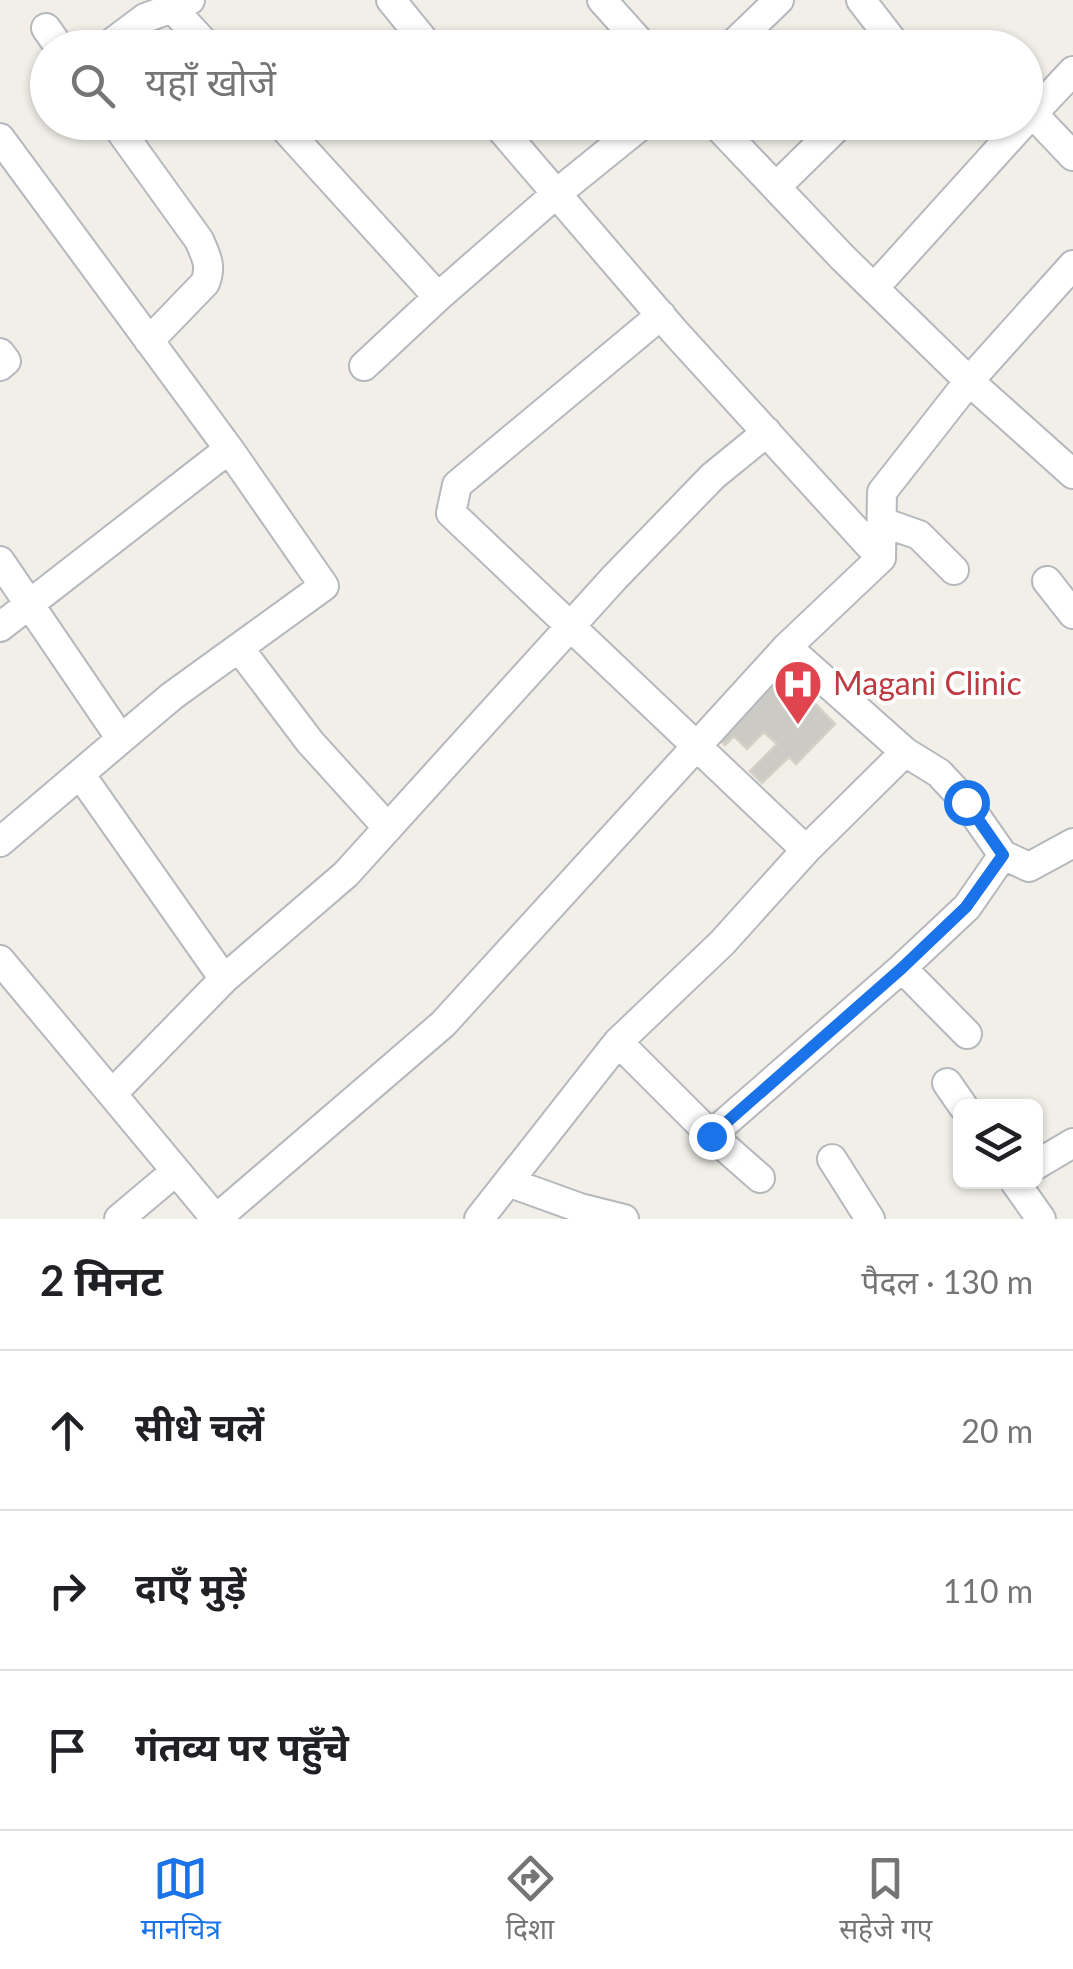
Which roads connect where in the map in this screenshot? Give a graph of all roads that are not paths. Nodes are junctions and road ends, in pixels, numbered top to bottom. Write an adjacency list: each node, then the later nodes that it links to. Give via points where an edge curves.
1 (391, 0): 8 (street)
2 (602, 0): 9 (street)
3 (779, 0): 10 (street)
4 (862, 0): 11 (street)
5 (181, 4): 6 (street); 7 (street)
6 (129, 30)
7 (198, 30)
8 (415, 30)
9 (629, 30)
10 (748, 30)
11 (884, 30)
12 (1073, 70): 13 (street)
13 (1043, 102)
14 (1043, 132): 23 (street)
15 (0, 138): 30 (street)
16 (127, 140): 30 (street, via 208,259 205,282)
17 (294, 140): 28 (street)
18 (510, 140): 25 (street)
19 (623, 140): 25 (street)
20 (731, 140): 24 (street)
21 (824, 140): 24 (street)
22 (1008, 140): 27 (street)
23 (1073, 156)
24 (776, 187): 27 (street)
25 (556, 194): 28 (street); 29 (street)
26 (1073, 265): 34 (street)
27 (874, 288): 34 (street)
28 (438, 297): 33 (street)
29 (661, 315): 35 (street); 45 (street, via 457,485 451,512)
30 (149, 341): 36 (street)
31 (0, 354): 32 (street, via 6,361)
32 (0, 366)
33 (364, 366)
34 (969, 381): 37 (street); 38 (street, via 882,492)
35 (767, 432): 39 (street); 45 (street, via 714,476)
36 (229, 449): 43 (street); 48 (street, via 324,586)
37 (1073, 474)
38 (882, 522): 39 (street); 41 (street, via 920,535)
39 (881, 558): 47 (street)
40 (0, 561): 43 (street)
41 (954, 570)
42 (1046, 581): 44 (street)
43 (28, 606): 46 (street); 49 (street)
44 (1073, 614)
45 (570, 626): 50 (street); 53 (street)
46 (0, 627)
47 (787, 647): 50 (street); 51 (street)
48 (239, 648): 49 (street); 53 (street, via 310,742)
49 (121, 739): 52 (street)
50 (694, 746): 56 (street); 68 (street, via 443,1024 216,1219)
51 (905, 752): 56 (street); 57 (street, via 939,773)
52 (80, 774): 54 (street); 60 (street)
53 (388, 828): 60 (street, via 346,874)
54 (0, 842)
55 (1073, 843): 57 (street, via 1029,867)
56 (806, 850): 62 (street, via 722,943)
57 (1003, 855): 59 (street, via 966,907)
58 (0, 960): 63 (street)
59 (902, 968): 61 (street); 64 (street)
60 (224, 979): 63 (street)
61 (966, 1034)
62 (618, 1042): 64 (street); 70 (street)
63 (112, 1094): 68 (street)
64 (711, 1136): 69 (street)
65 (1073, 1142): 67 (street)
66 (832, 1158): 75 (street)
67 (1043, 1161)
68 (176, 1170): 72 (street)
69 (760, 1178)
70 (508, 1182): 73 (street); 74 (street)
71 (1020, 1189): 76 (street)
72 (119, 1219)
73 (478, 1219)
74 (624, 1219)
75 (870, 1219)
76 (1041, 1219)

